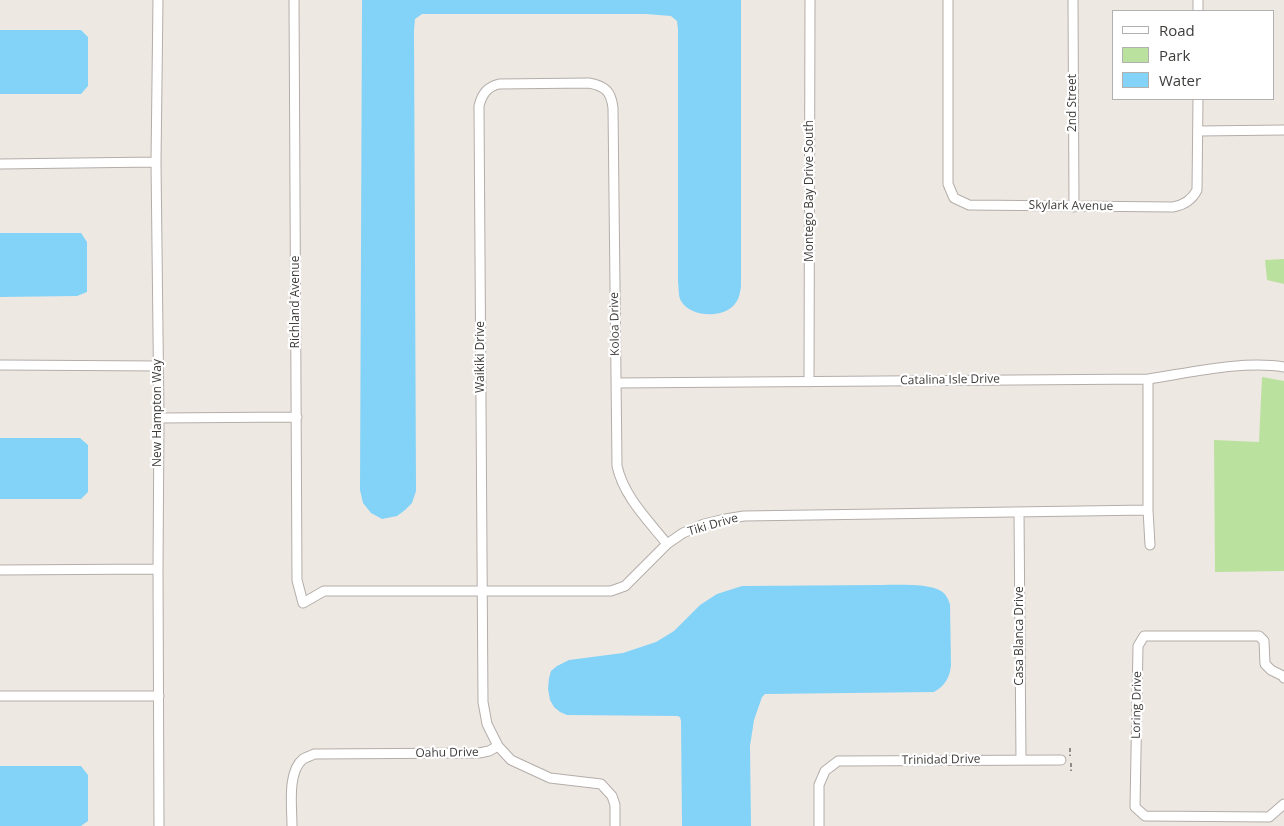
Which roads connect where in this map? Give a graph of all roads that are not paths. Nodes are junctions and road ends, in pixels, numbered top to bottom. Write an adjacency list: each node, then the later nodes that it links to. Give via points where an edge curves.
1 (158, 0): 10 (street, New Hampton Way)
2 (294, 0): 19 (street, Richland Avenue)
3 (810, 0): 17 (street, Montego Bay Drive South)
4 (948, 0): 12 (street, Skylark Avenue, via 948,184 954,198 970,205)
5 (1073, 0): 12 (street, 2nd Street)
6 (606, 89): 18 (street, Koloa Drive, via 612,98 613,108); 27 (street, Waikiki Drive, via 589,83 499,84 485,92 479,106)
7 (1198, 100): 8 (street)
8 (1198, 130): 9 (street); 12 (street, Skylark Avenue, via 1197,190 1182,205)
9 (1284, 130)
10 (156, 162): 11 (street); 14 (street, New Hampton Way)
11 (0, 164)
12 (1074, 206)
13 (0, 365): 14 (street)
14 (158, 366): 20 (street, New Hampton Way)
15 (1284, 367): 16 (street, Catalina Isle Drive, via 1234,367)
16 (1148, 379): 17 (street, Catalina Isle Drive); 21 (street)
17 (809, 382): 18 (street, Catalina Isle Drive)
18 (616, 383): 23 (street, Koloa Drive, via 620,479 628,496)
19 (296, 417): 20 (street); 28 (street, Richland Avenue, via 298,580)
20 (159, 418): 25 (street, New Hampton Way)
21 (1148, 510): 22 (street, Tiki Drive); 24 (street)
22 (1019, 512): 23 (street, Tiki Drive, via 744,516 704,524); 33 (street, Casa Blanca Drive)
23 (667, 544): 27 (street, Tiki Drive, via 625,586 611,591)
24 (1150, 545)
25 (158, 569): 26 (street); 31 (street, New Hampton Way)
26 (0, 570)
27 (482, 590): 28 (street, Tiki Drive, via 324,591); 32 (street, Waikiki Drive, via 483,702 487,724)
28 (303, 603)
29 (1284, 678): 36 (street, Loring Drive, via 1265,664 1264,642 1259,636 1144,636 1138,646 1135,807 1145,816)
30 (0, 696): 31 (street)
31 (159, 696): 37 (street, New Hampton Way)
32 (498, 746): 38 (street, Oahu Drive, via 479,753 314,754 303,760 294,772); 39 (street, via 511,760 550,778 601,784 612,796)
33 (1021, 760): 34 (street, Trinidad Drive); 40 (street, Trinidad Drive, via 838,761 825,771 819,785)
34 (1061, 760)
35 (1284, 804): 36 (street, Loring Drive)
36 (1269, 822)
37 (159, 826)
38 (292, 826)
39 (615, 826)
40 (819, 826)

